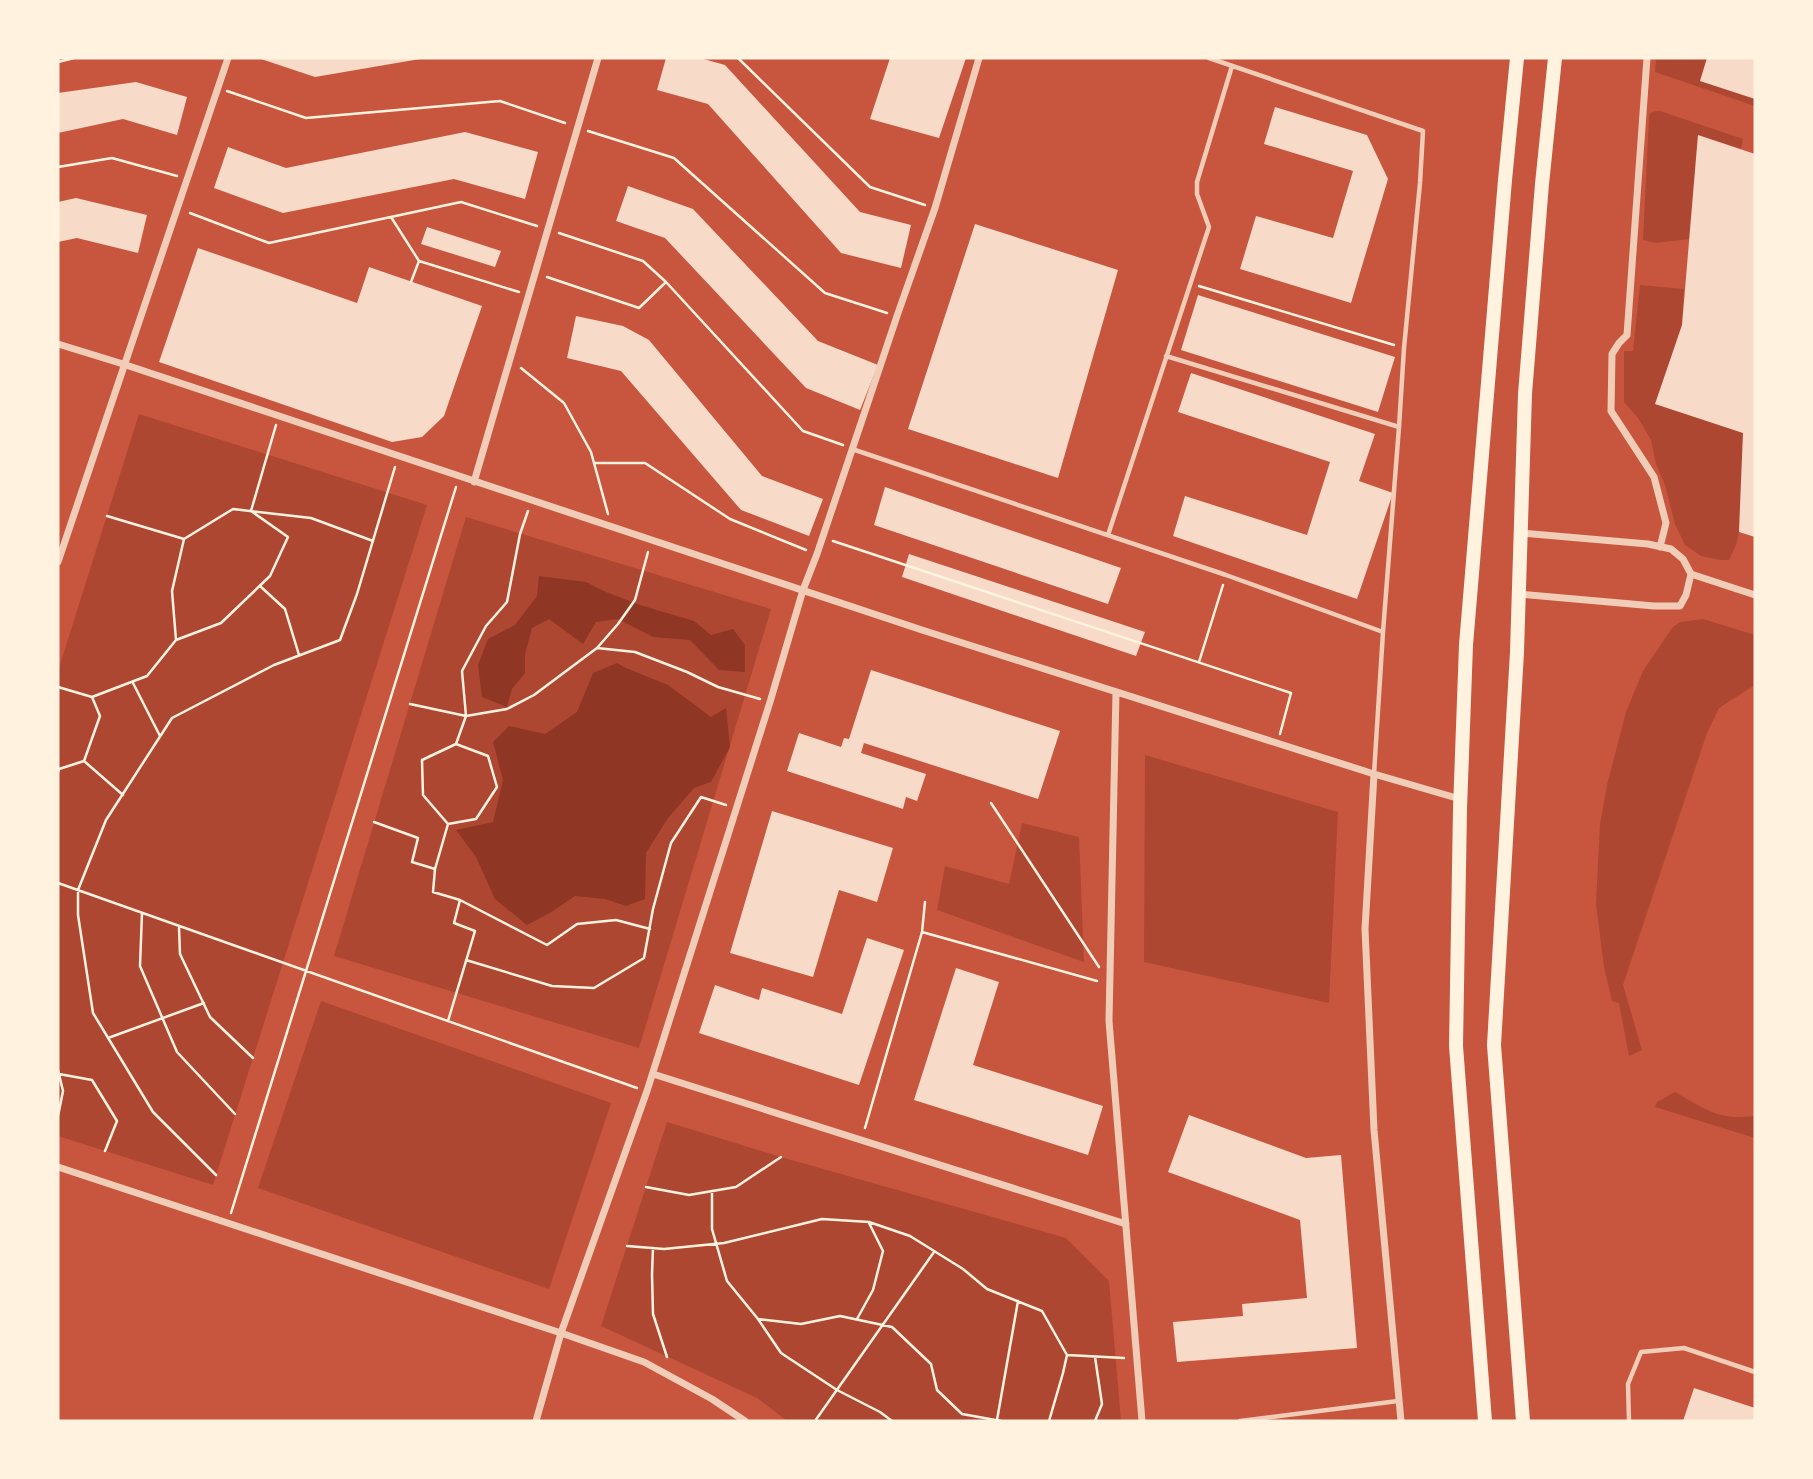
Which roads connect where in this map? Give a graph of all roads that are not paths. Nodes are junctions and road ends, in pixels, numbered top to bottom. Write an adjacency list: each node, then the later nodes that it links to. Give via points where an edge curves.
1 (228, 58): 11 (street)
2 (598, 58): 14 (street)
3 (979, 58): 13 (street, via 935,208)
4 (1209, 58): 8 (lane)
5 (1517, 58): 26 (main road, via 1466,645)
6 (1555, 58): 15 (main road, via 1525,394)
7 (1647, 58): 17 (street, via 1627,335 1612,354 1611,411 1654,477 1666,523)
8 (1233, 66): 10 (lane, via 1197,182 1209,227); 12 (lane, via 1423,131)
9 (58, 344): 11 (street)
10 (1166, 356): 12 (lane); 16 (lane)
11 (123, 365): 14 (street); 18 (street)
12 (1399, 428): 23 (lane)
13 (852, 449): 16 (lane); 20 (street)
14 (474, 482): 20 (street)
15 (1521, 533): 17 (street); 21 (main road)
16 (1108, 535): 23 (lane)
17 (1660, 547): 19 (street, via 1683,559)
18 (58, 562)
19 (1691, 574): 21 (street, via 1680,606); 22 (street)
20 (803, 590): 24 (street); 27 (street)
21 (1519, 594): 39 (main road, via 1494,1045)
22 (1755, 595)
23 (1382, 632): 25 (lane)
24 (1116, 692): 25 (street); 29 (street, via 1109,1021)
25 (1374, 774): 26 (street); 32 (street, via 1365,929 1374,1130)
26 (1460, 799): 38 (main road, via 1456,1046)
27 (653, 1074): 29 (street); 30 (street)
28 (58, 1167): 30 (street)
29 (1126, 1224): 35 (street)
30 (561, 1333): 33 (street); 34 (street, via 644,1362)
31 (1755, 1373): 40 (lane, via 1684,1348 1641,1352 1628,1384)
32 (1399, 1401): 36 (lane); 37 (street)
33 (536, 1421)
34 (745, 1421)
35 (1142, 1421)
36 (1240, 1421)
37 (1401, 1421)
38 (1485, 1421)
39 (1523, 1421)
40 (1629, 1421)

